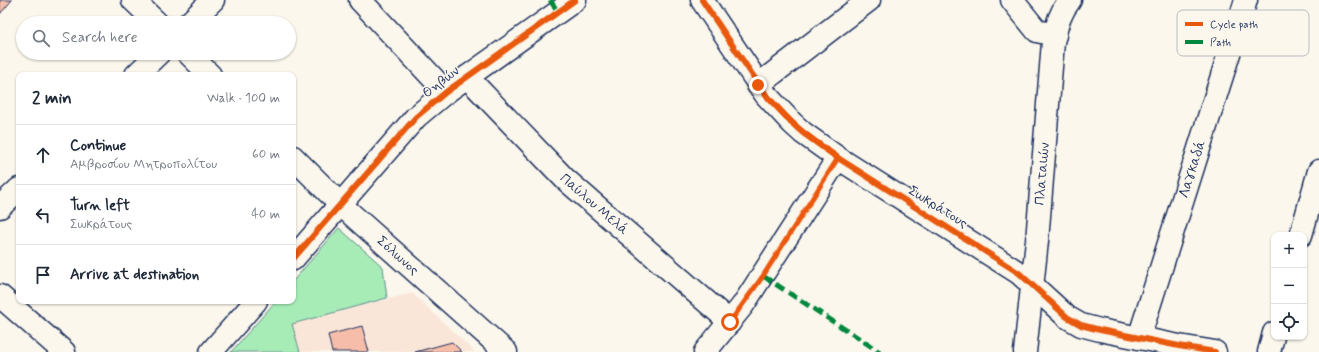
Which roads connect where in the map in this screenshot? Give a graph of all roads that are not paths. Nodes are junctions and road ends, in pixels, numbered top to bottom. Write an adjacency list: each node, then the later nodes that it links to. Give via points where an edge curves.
1 (133, 0): 11 (street)
2 (213, 0): 12 (street)
3 (360, 0): 21 (street)
4 (574, 0): 19 (street, Θηβών)
5 (702, 0): 20 (street, Σωκράτους)
6 (869, 0): 20 (street)
7 (1012, 0): 13 (street, via 1037,31)
8 (1070, 0): 13 (street, Πλαταιών, via 1060,15)
9 (1246, 0): 10 (street, Λαγκαδά)
10 (1243, 10)
11 (150, 16)
12 (196, 16)
13 (1055, 35): 30 (street, Πλαταιών)
14 (1228, 56): 34 (street, Λαγκαδά)
15 (151, 60): 17 (street)
16 (195, 60): 18 (street)
17 (139, 72)
18 (207, 72)
19 (467, 77): 21 (street, Θηβών); 33 (street, Παύλου Μελά, via 565,179)
20 (758, 85): 22 (street, Σωκράτους, via 792,123)
21 (446, 92): 26 (street, Θηβών, via 416,117)
22 (838, 158): 30 (street, Σωκράτους, via 1011,268); 33 (street, via 763,276)
23 (296, 160): 26 (street, Σόλωνος)
24 (1319, 171): 28 (street)
25 (16, 192): 27 (street)
26 (341, 205): 29 (street, Θηβών); 39 (street, Σόλωνος)
27 (0, 207)
28 (1302, 232)
29 (296, 256)
30 (1031, 284): 34 (street, Σωκράτους, via 1073,321 1100,330); 41 (street, Πλαταιών)
31 (0, 296): 37 (street)
32 (253, 304): 38 (street)
33 (730, 322): 40 (street)
34 (1140, 338): 36 (street, Σωκράτους)
35 (1272, 340): 43 (street)
36 (1179, 349): 42 (street, Σωκράτους)
37 (64, 352)
38 (211, 352)
39 (506, 352)
40 (704, 352)
41 (1024, 352)
42 (1215, 352)
43 (1269, 352)

